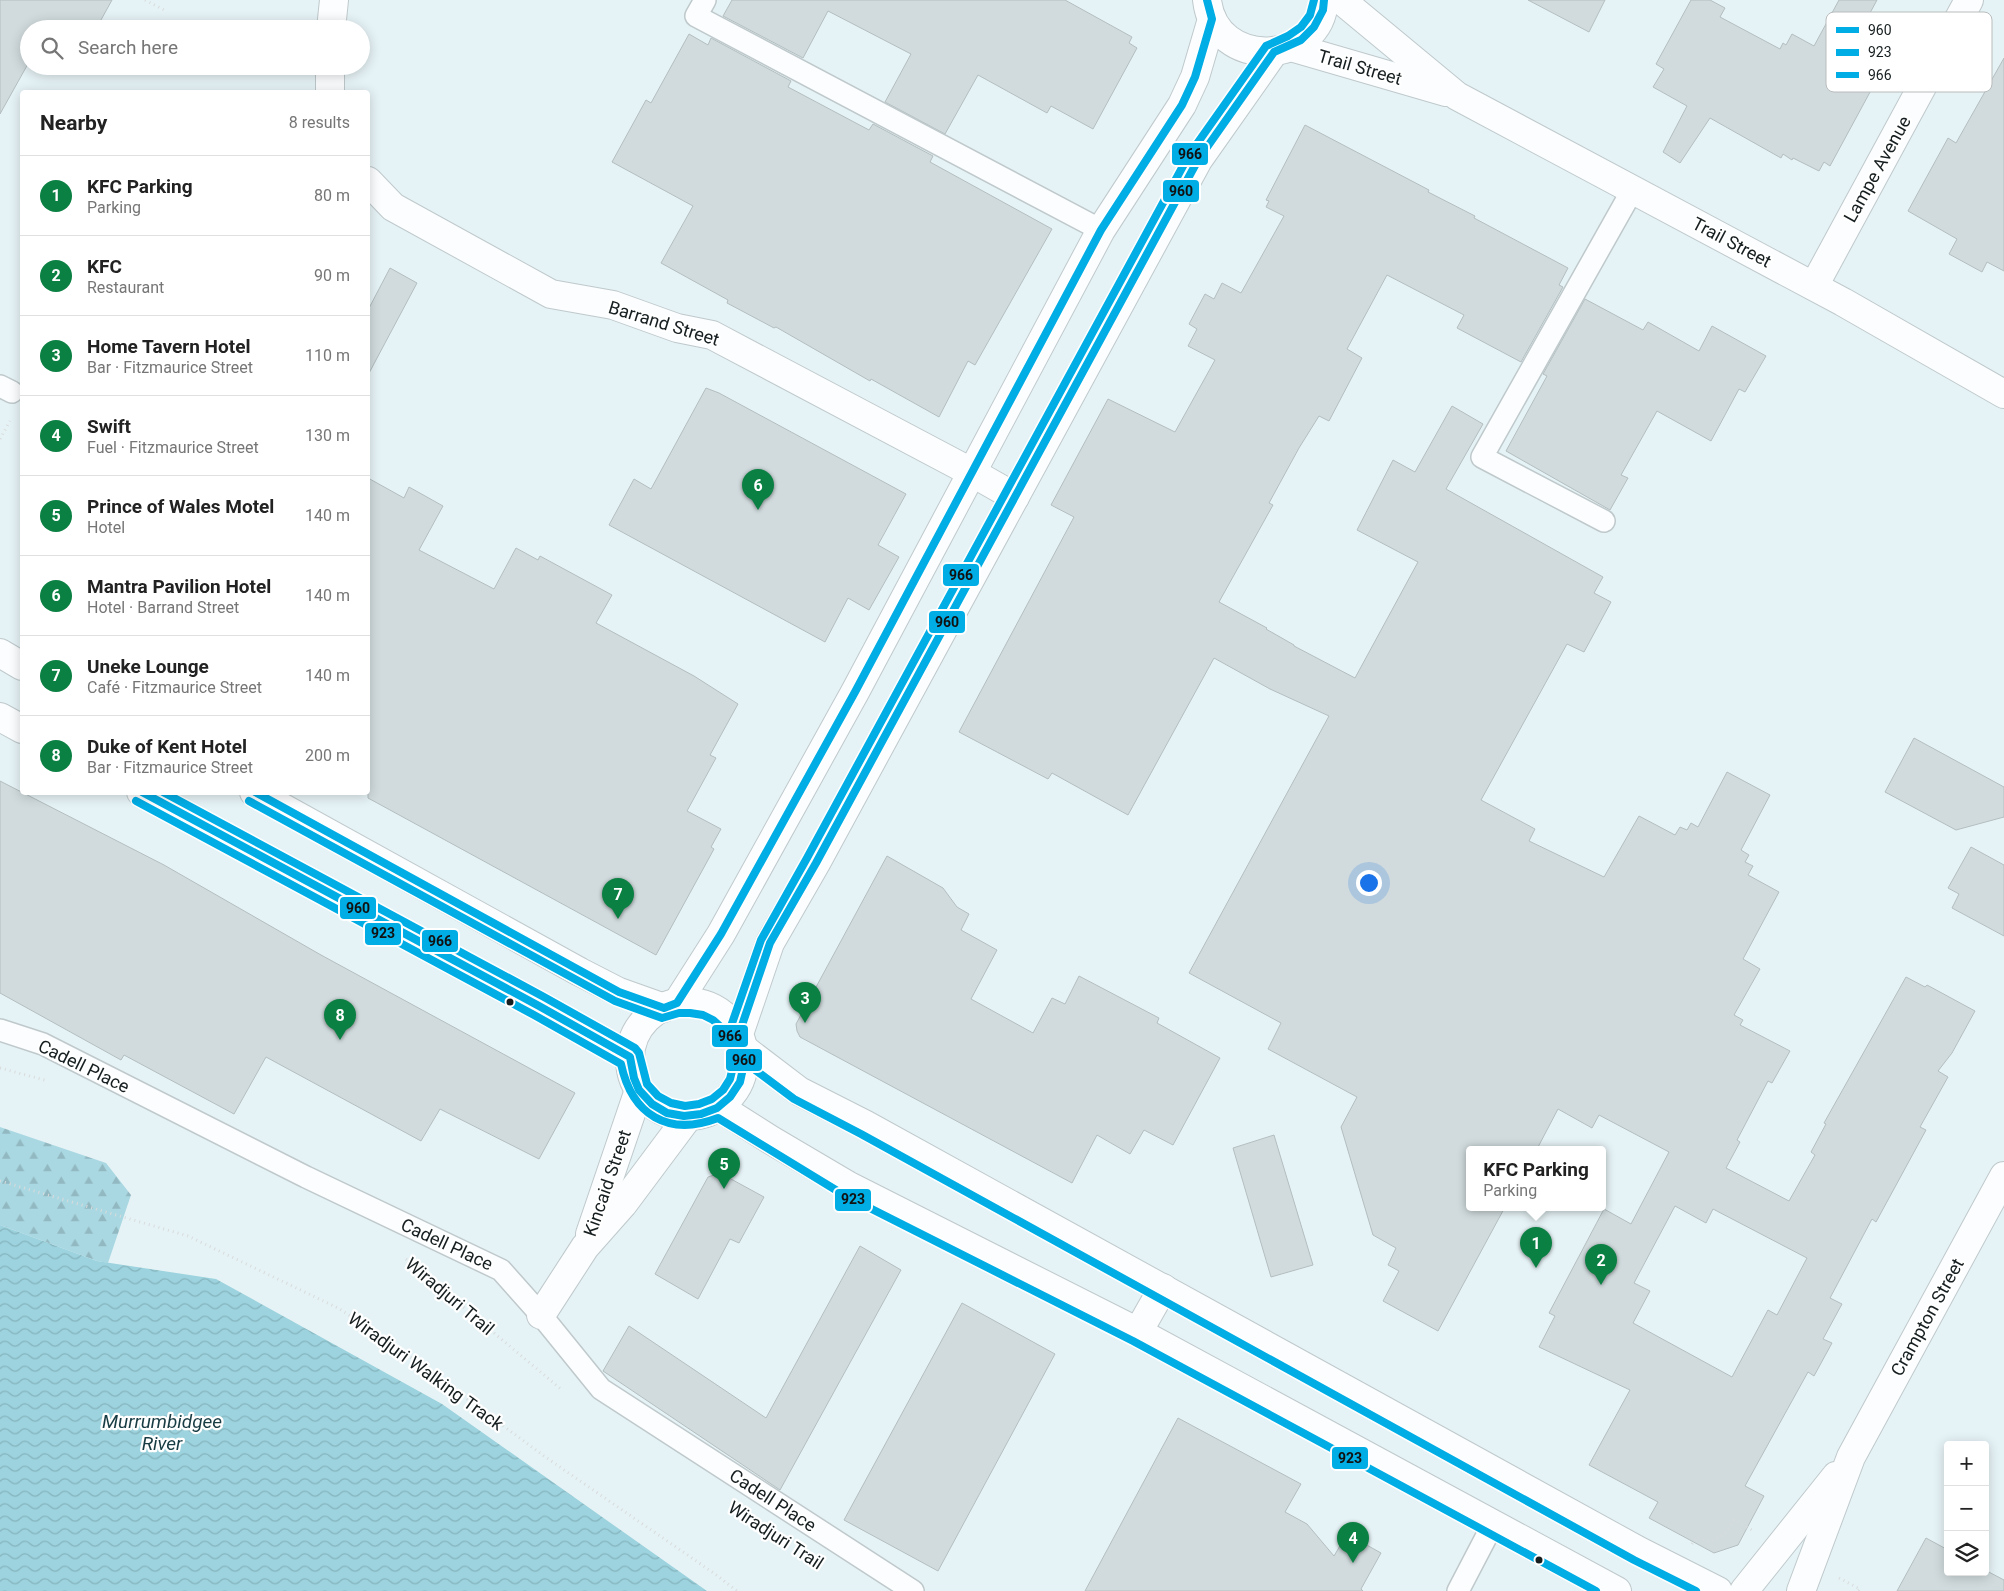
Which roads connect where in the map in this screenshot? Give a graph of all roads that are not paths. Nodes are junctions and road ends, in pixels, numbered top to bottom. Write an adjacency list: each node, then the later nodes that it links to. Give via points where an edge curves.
1 (334, 0): 8 (street)
2 (705, 0): 16 (lane, via 696,16)
3 (1324, 0): 9 (street, via 1318,22 1306,36)
4 (1341, 0): 13 (street, Trail Street)
5 (1969, 0): 7 (street, Lampe Avenue)
6 (1206, 7): 9 (street, Trail Street, via 1223,34 1237,45 1255,52); 16 (street, via 1195,77 1182,105)
7 (1962, 12)
8 (333, 20)
9 (1282, 49): 13 (street, Trail Street); 20 (street, via 1198,160)
10 (330, 75): 11 (street)
11 (330, 90)
12 (1919, 92): 17 (street, Lampe Avenue)
13 (1457, 96): 15 (street, Trail Street)
14 (370, 183): 19 (street, Barrand Street, via 393,207 551,294 613,305 677,328 712,335)
15 (1633, 189): 17 (street, Trail Street); 21 (lane, via 1482,457)
16 (1102, 230): 19 (street)
17 (1814, 286): 18 (street, Trail Street)
18 (2004, 394)
19 (971, 472): 20 (street, Barrand Street); 28 (street, via 855,692 721,934)
20 (1015, 497): 30 (street, via 770,943)
21 (1604, 521)
22 (0, 653): 23 (street)
23 (20, 665)
24 (0, 717): 25 (street)
25 (20, 728)
26 (147, 795): 31 (street)
27 (259, 795): 28 (street, via 603,984 619,992)
28 (670, 1005): 30 (street, via 706,1005 731,1022); 31 (street, via 650,1016 640,1028)
29 (0, 1030): 38 (lane, Cadell Place, via 43,1044 298,1173 501,1270)
30 (741, 1042): 33 (street, via 744,1065 740,1082 732,1096); 37 (street, via 799,1091)
31 (630, 1058): 32 (street, via 632,1075)
32 (639, 1090): 34 (street, via 652,1104 669,1114); 36 (street, Kincaid Street)
33 (719, 1107): 34 (street); 39 (street, via 849,1186)
34 (688, 1117): 36 (street, Kincaid Street, via 623,1204)
35 (2004, 1176): 40 (street, Crampton Street)
36 (585, 1247): 38 (street, Kincaid Street)
37 (1163, 1288): 39 (street); 45 (street)
38 (541, 1315): 42 (lane, Cadell Place, via 601,1389)
39 (1138, 1332): 41 (street)
40 (1851, 1457): 46 (street, Crampton Street); 47 (street, Crampton Street)
41 (1492, 1524): 43 (lane); 44 (street)
42 (912, 1591)
43 (1458, 1591)
44 (1617, 1591)
45 (1718, 1591)
46 (1744, 1591)
47 (1801, 1591)

